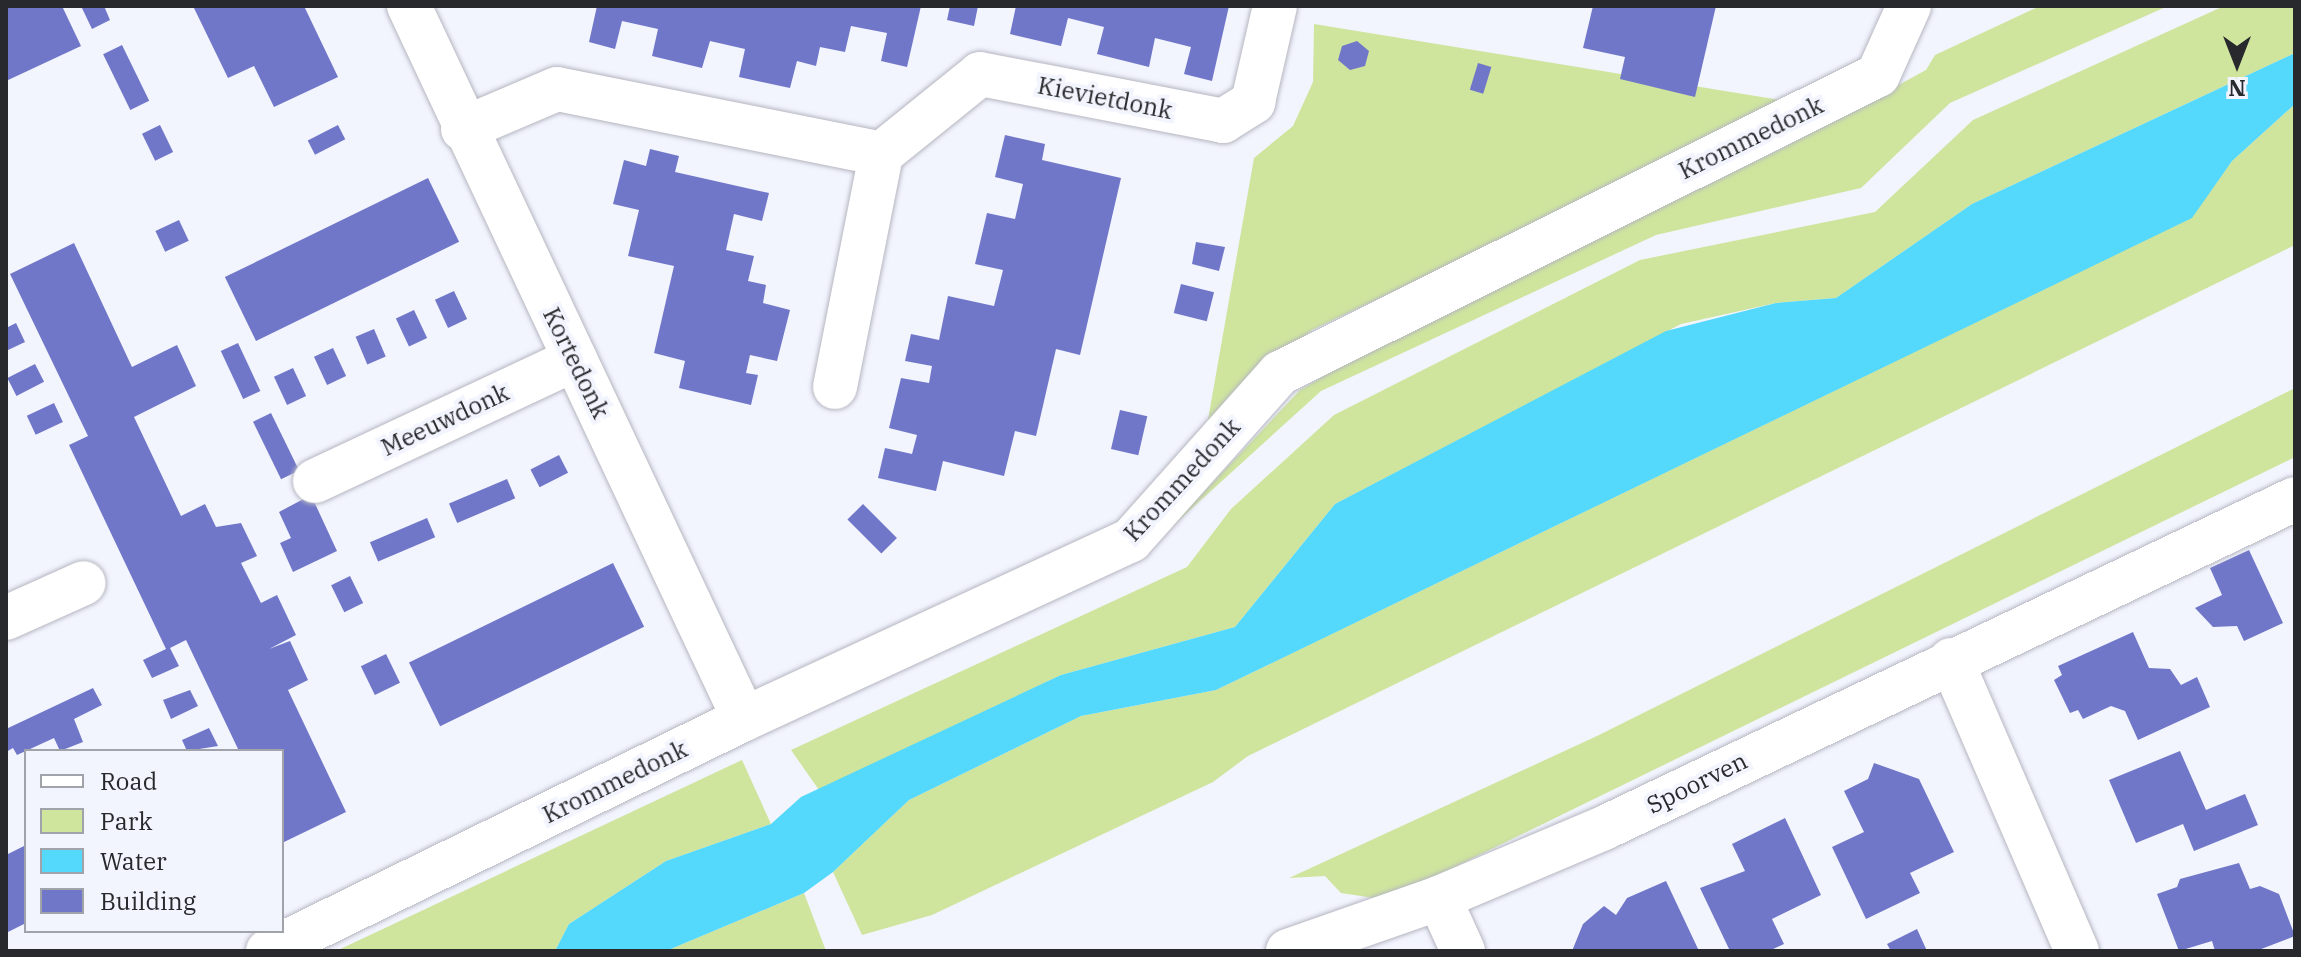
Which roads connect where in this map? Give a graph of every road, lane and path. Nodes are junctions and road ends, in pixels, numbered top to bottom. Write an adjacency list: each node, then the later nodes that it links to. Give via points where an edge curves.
1 (409, 6): 4 (street, Kortedonk)
2 (1275, 6): 5 (street, Kievietdonk, via 1253,102 1223,121 980,74)
3 (1909, 6): 13 (street, Krommedonk, via 1878,75 1280,373 1131,540)
4 (463, 129): 5 (street, via 557,89); 6 (street, Kortedonk)
5 (881, 154): 7 (street)
6 (575, 359): 8 (street, Meeuwdonk); 13 (street, Kortedonk)
7 (835, 387)
8 (315, 481)
9 (2295, 499): 12 (street, Spoorven)
10 (84, 583): 11 (street)
11 (6, 618)
12 (1951, 660): 14 (street, Spoorven, via 1604,828); 18 (street)
13 (744, 719): 15 (street, Krommedonk)
14 (1439, 898): 16 (street, Spoorven); 17 (street)
15 (268, 951)
16 (1288, 951)
17 (1463, 951)
18 (2077, 951)

